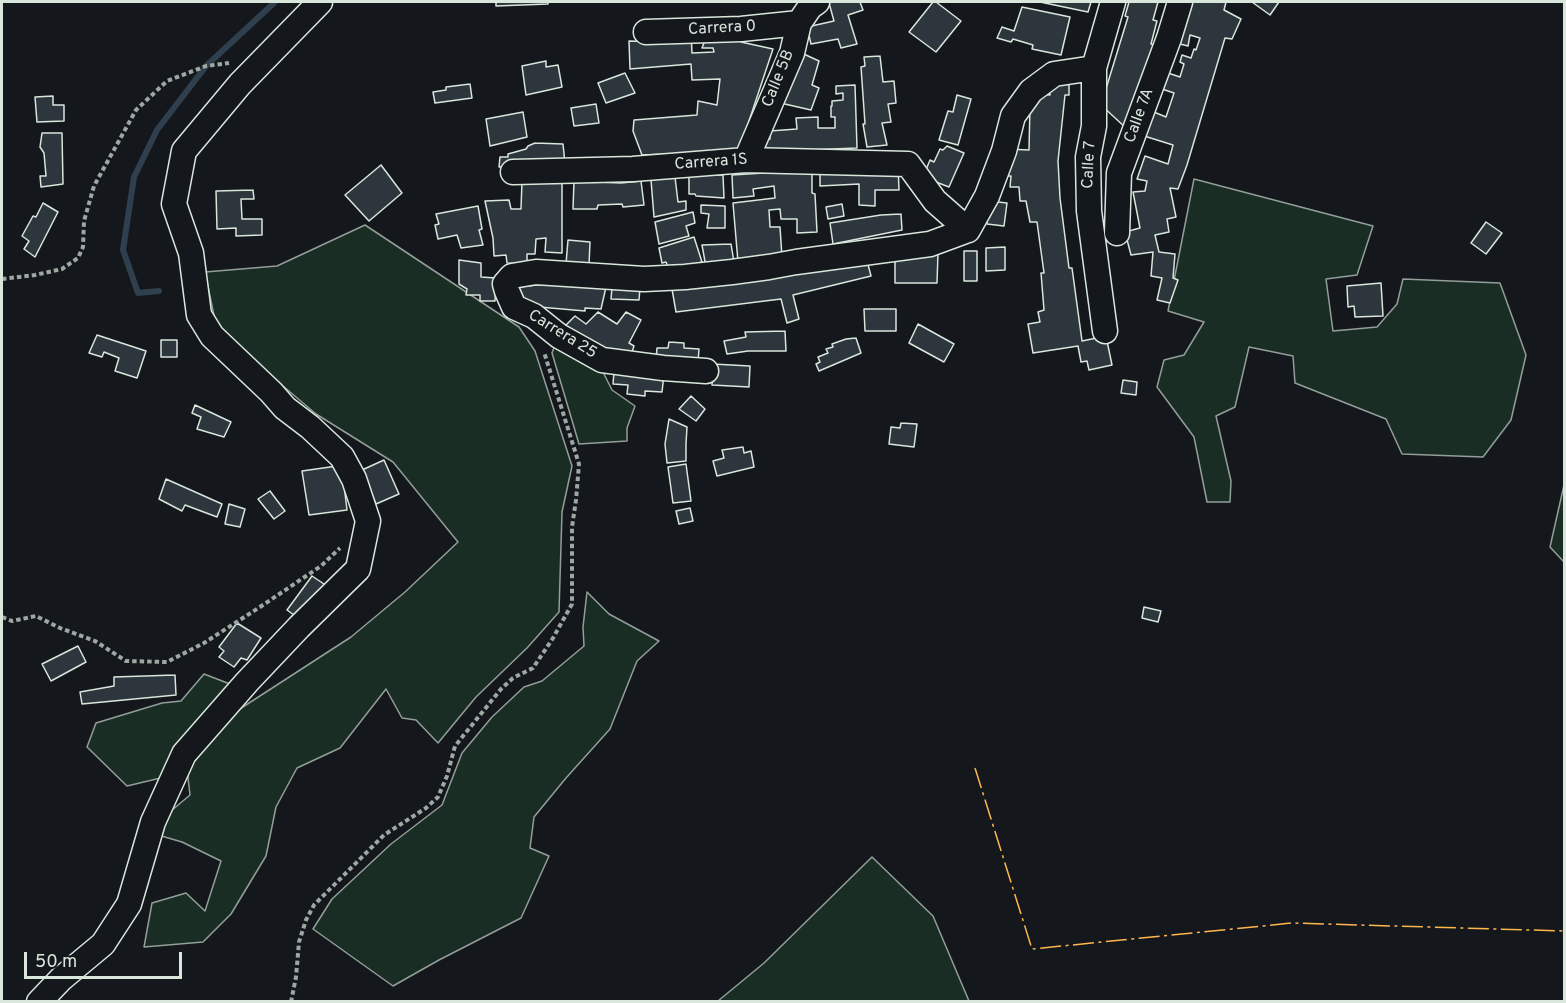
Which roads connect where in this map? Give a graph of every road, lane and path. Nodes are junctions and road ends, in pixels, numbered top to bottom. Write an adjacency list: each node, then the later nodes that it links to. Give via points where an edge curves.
1 (320, 2): 7 (street)
2 (817, 2): 5 (street, Calle 5B)
3 (1113, 2): 8 (street, Calle 7)
4 (1180, 2): 12 (street, Calle 7A)
5 (799, 23): 6 (street, Carrera 0); 10 (street, Calle 5B, via 792,52)
6 (646, 32)
7 (266, 58): 15 (path, via 206,66 167,81 136,110 94,186 78,258 62,269); 19 (street, via 184,151 174,204 191,253 199,315 212,336 342,457)
8 (1094, 68): 9 (street, Calle 7); 13 (street, via 1054,74 1031,91 1013,116 987,196)
9 (1094, 126): 12 (street); 16 (street, Calle 7, via 1088,157 1089,212)
10 (746, 160): 11 (street, Carrera 1S, via 633,169); 13 (street, Carrera 1S, via 908,164 935,201)
11 (513, 172)
12 (1119, 173): 14 (street, Calle 7A)
13 (968, 230): 18 (street, Carrera 25, via 930,244 732,272 644,279 536,272 512,276 505,284 514,308 534,316 559,336 602,360)
14 (1118, 233)
15 (2, 279)
16 (1105, 331)
17 (540, 343): 22 (path, via 579,464 572,527 572,604 533,668 501,689 455,746 438,797 384,835 314,905 299,942)
18 (706, 371)
19 (368, 521): 20 (path, via 321,566 204,643 167,662 126,661 95,641 36,616 12,621); 21 (street, via 358,569 261,666 184,754 153,822 129,904 103,944)
20 (2, 617)
21 (39, 1002)
22 (291, 1002)

